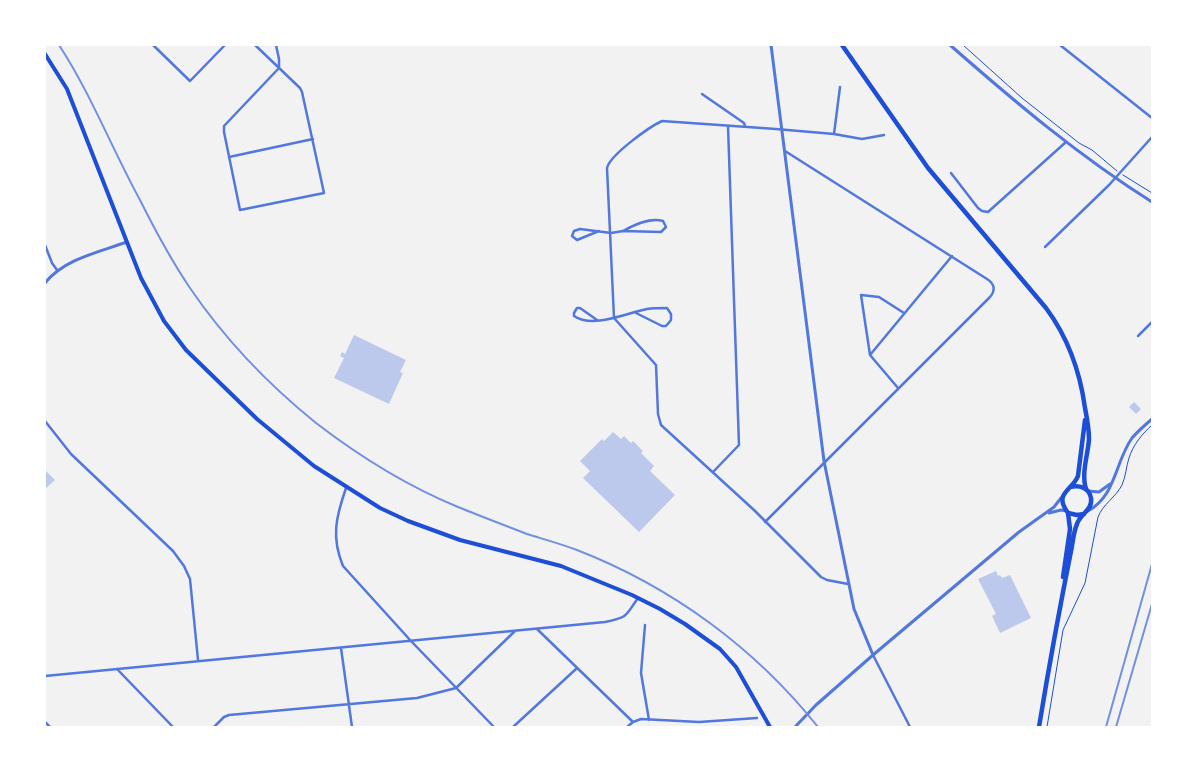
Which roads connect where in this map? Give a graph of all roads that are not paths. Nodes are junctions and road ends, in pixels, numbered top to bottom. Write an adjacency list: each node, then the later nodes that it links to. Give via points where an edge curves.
1 (153, 45): 2 (street, via 190,81)
2 (225, 45)
3 (255, 45): 10 (street)
4 (276, 45): 10 (street)
5 (771, 45): 16 (street)
6 (950, 45): 21 (street)
7 (1060, 45): 13 (street)
8 (842, 46): 44 (main road, via 928,168 1053,318 1076,364)
9 (45, 54): 30 (main road, via 70,96)
10 (279, 68): 20 (street, via 302,92); 23 (street, via 224,126)
11 (840, 87): 17 (street)
12 (702, 94): 14 (street)
13 (1152, 118)
14 (744, 125): 15 (street); 16 (street)
15 (728, 126): 29 (street, via 662,121 650,127 611,160 607,168); 48 (street, via 739,442)
16 (782, 130): 17 (street); 22 (street)
17 (834, 134): 18 (street, via 862,139)
18 (884, 135)
19 (1152, 137): 25 (street)
20 (313, 139): 23 (street); 23 (street, via 324,193 240,210)
21 (1066, 142): 24 (street, via 988,212 978,208); 25 (street)
22 (785, 151): 33 (street); 47 (street)
23 (229, 157)
24 (950, 173)
25 (1114, 178): 26 (street); 32 (street)
26 (1152, 202)
27 (599, 231): 27 (street, via 577,229 572,236 577,240); 29 (street)
28 (623, 231): 28 (street, via 661,232 666,227 663,221 655,220); 29 (street)
29 (611, 233): 38 (street)
30 (127, 242): 34 (street); 51 (main road, via 145,287 164,321 186,350 259,422)
31 (45, 245): 34 (street)
32 (1044, 247)
33 (952, 256): 37 (street); 43 (street, via 987,279 994,291)
34 (57, 270): 35 (street)
35 (45, 282)
36 (634, 312): 36 (street, via 662,326 671,320 667,308); 38 (street)
37 (904, 314): 42 (street); 42 (street, via 879,297 861,295)
38 (614, 318): 39 (street); 48 (street, via 656,365 660,425)
39 (597, 320): 39 (street, via 580,308 574,312 580,320)
40 (1152, 322): 41 (street)
41 (1138, 336)
42 (870, 355): 43 (street)
43 (898, 388): 47 (street)
44 (1085, 409): 50 (main road, via 1078,476); 52 (main road, via 1089,441 1084,482)
45 (1152, 419): 49 (street, via 1132,439)
46 (45, 421): 67 (street, via 72,454 173,551 184,566 190,579)
47 (824, 461): 57 (street); 58 (street)
48 (713, 472): 57 (street)
49 (1112, 482): 52 (street, via 1102,491); 55 (street, via 1105,496)
50 (1070, 487): 52 (main road, via 1079,486); 53 (main road)
51 (346, 488): 60 (main road, via 380,508 434,531 560,566); 64 (street, via 335,531 337,552 343,566)
52 (1087, 490): 55 (main road, via 1091,501)
53 (1063, 495): 54 (main road, via 1062,503); 56 (street)
54 (1067, 512): 55 (main road, via 1077,516); 56 (street, via 1061,510); 59 (main road, via 1070,529)
55 (1085, 513): 59 (main road, via 1076,525)
56 (1046, 514): 66 (street, via 1034,520)
57 (765, 522): 58 (street, via 821,577)
58 (848, 584): 66 (street, via 854,609)
59 (1061, 596): 89 (main road)
60 (638, 598): 62 (street, via 631,612 616,620); 85 (main road, via 685,624 720,650 736,667)
61 (645, 625): 74 (street, via 642,673)
62 (536, 628): 63 (street); 69 (street)
63 (515, 631): 64 (street); 71 (street)
64 (411, 641): 65 (street); 71 (street)
65 (341, 648): 67 (street); 72 (street)
66 (873, 655): 75 (street); 88 (street)
67 (198, 660): 68 (street)
68 (116, 669): 70 (street); 79 (street)
69 (576, 669): 77 (street); 83 (street)
70 (45, 676)
71 (456, 688): 72 (street, via 417,698); 82 (street)
72 (349, 705): 80 (street, via 229,715); 81 (street)
73 (757, 718): 74 (street, via 700,722)
74 (650, 720): 77 (street)
75 (802, 720): 86 (street); 87 (street)
76 (45, 722): 78 (street)
77 (632, 722): 84 (street)
78 (50, 727)
79 (173, 727)
80 (214, 727)
81 (352, 727)
82 (494, 727)
83 (513, 727)
84 (627, 727)
85 (770, 727)
86 (795, 727)
87 (800, 727)
88 (910, 727)
89 (1039, 727)

